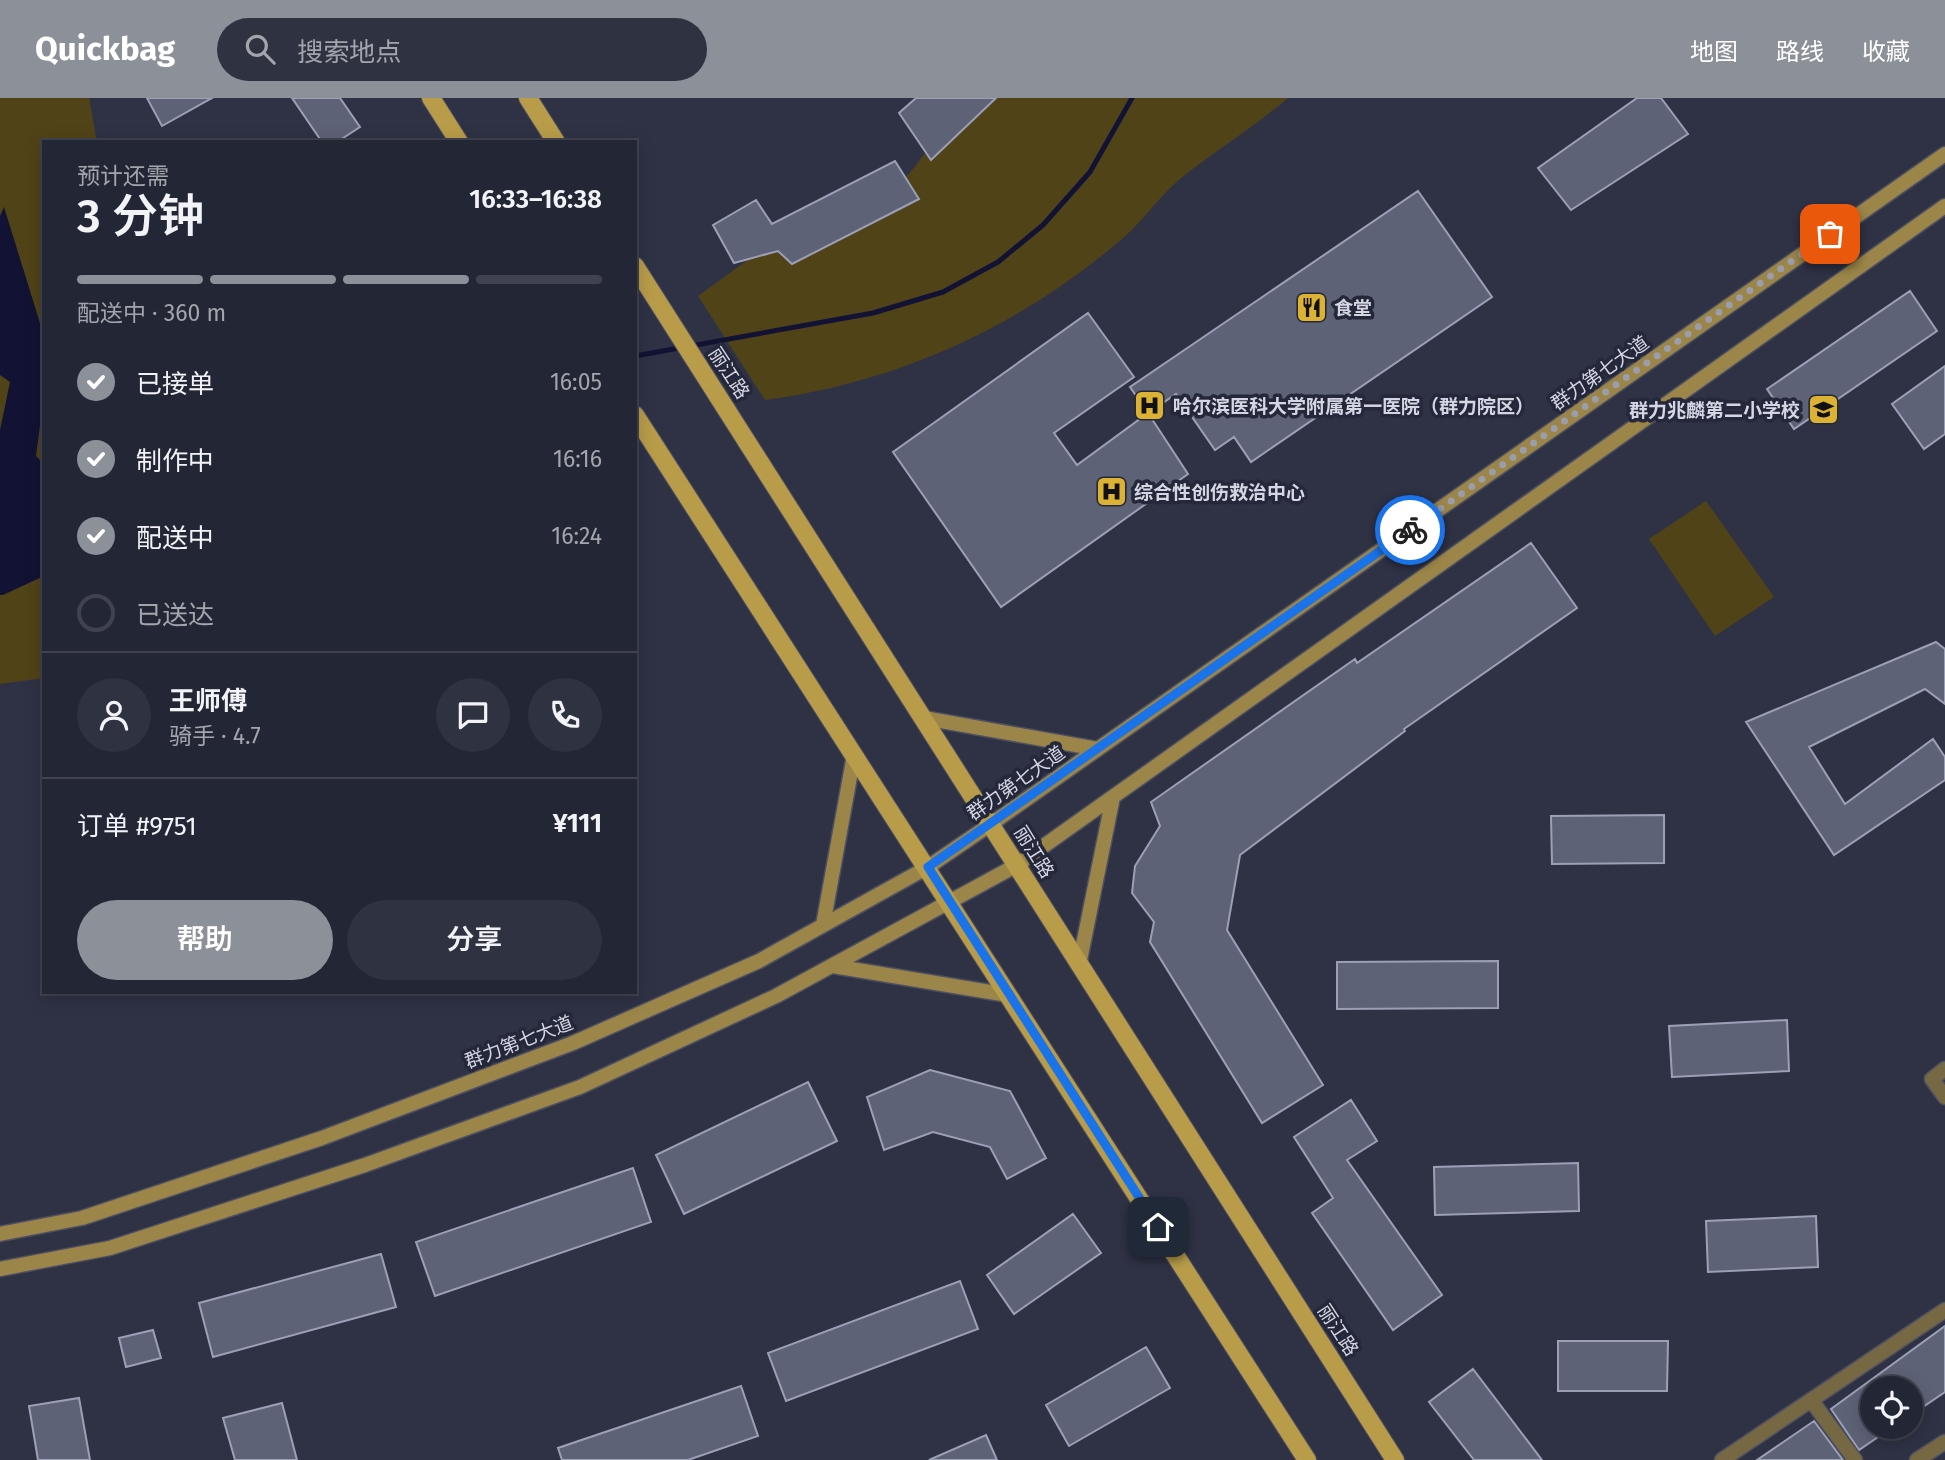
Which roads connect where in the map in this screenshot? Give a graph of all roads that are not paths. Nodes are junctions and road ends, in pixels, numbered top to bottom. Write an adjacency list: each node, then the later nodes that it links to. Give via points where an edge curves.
1 (431, 98): 3 (main road)
2 (528, 98): 4 (main road)
3 (457, 140)
4 (555, 140)
5 (1945, 154): 10 (main road, 群力第七大道)
6 (1945, 205): 12 (main road)
7 (637, 269): 9 (main road, 丽江路)
8 (640, 421): 11 (main road)
9 (923, 718): 10 (main road); 13 (main road, 丽江路)
10 (1098, 749): 13 (main road, 群力第七大道)
11 (854, 755): 15 (main road); 17 (main road)
12 (1113, 797): 14 (main road); 18 (main road)
13 (991, 824): 14 (main road, 丽江路); 15 (main road, 群力第七大道)
14 (1017, 865): 16 (main road); 18 (main road, 丽江路)
15 (928, 867): 16 (main road); 17 (main road, 群力第七大道)
16 (950, 904): 19 (main road); 20 (main road)
17 (823, 925): 23 (main road, 群力第七大道, via 759,961 573,1043 347,1129 82,1218)
18 (1079, 965): 30 (main road, 丽江路)
19 (833, 966): 20 (main road); 24 (main road, via 592,1082 530,1105 365,1165 110,1248)
20 (1008, 995): 29 (main road)
21 (1945, 1069): 22 (street, via 1932,1079)
22 (1945, 1097)
23 (0, 1234)
24 (0, 1269)
25 (1945, 1310): 26 (street)
26 (1811, 1400): 31 (street); 32 (street)
27 (1945, 1442): 28 (street)
28 (1920, 1459)
29 (1307, 1460)
30 (1395, 1460)
31 (1722, 1460)
32 (1855, 1460)

